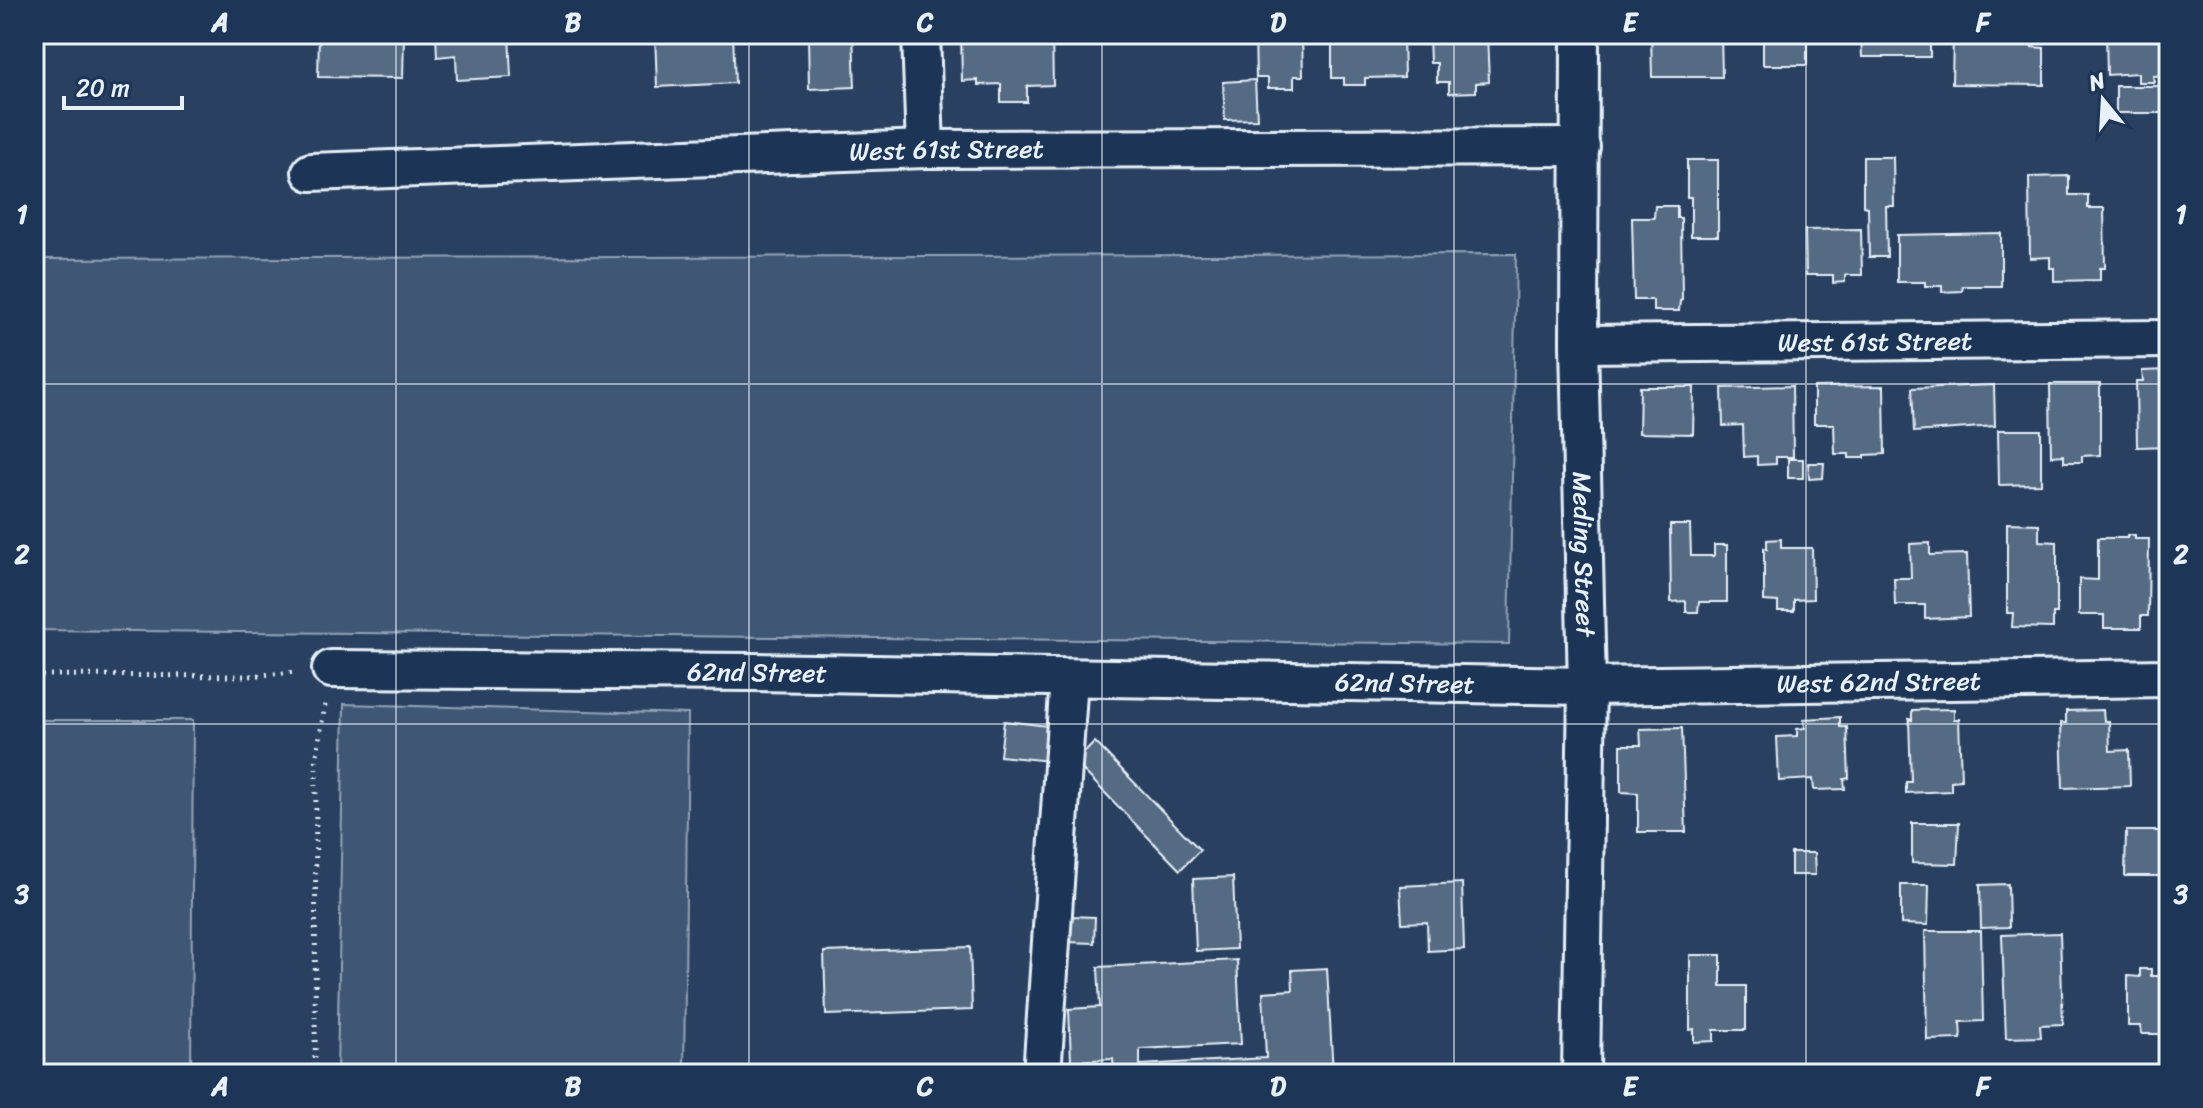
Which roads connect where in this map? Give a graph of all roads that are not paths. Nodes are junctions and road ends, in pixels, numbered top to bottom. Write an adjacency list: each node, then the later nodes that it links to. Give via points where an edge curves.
1 (921, 34): 4 (street)
2 (1580, 34): 3 (street, Meding Street)
3 (1581, 147): 4 (street, West 61st Street); 7 (street, Meding Street)
4 (925, 149): 5 (street, West 61st Street)
5 (311, 172)
6 (2169, 339): 7 (street, West 61st Street)
7 (1579, 344): 11 (street, Meding Street)
8 (331, 669): 9 (street, 62nd Street)
9 (1069, 678): 11 (street, 62nd Street); 12 (street)
10 (2169, 678): 11 (street, West 62nd Street)
11 (1587, 686): 13 (street, Meding Street)
12 (1042, 1074)
13 (1581, 1074)

